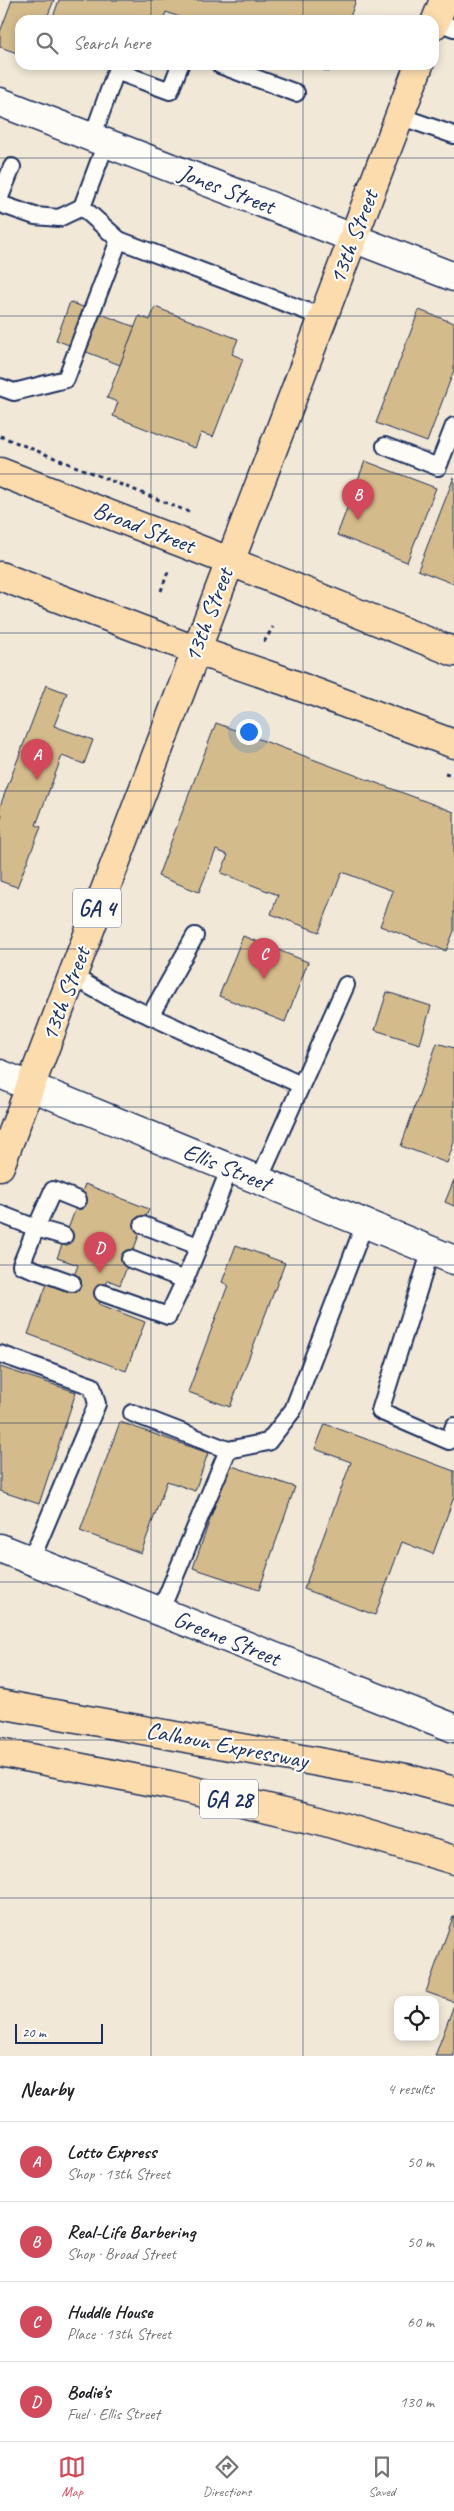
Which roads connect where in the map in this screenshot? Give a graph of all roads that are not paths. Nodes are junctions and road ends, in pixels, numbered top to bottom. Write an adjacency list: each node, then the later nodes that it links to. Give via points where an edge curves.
1 (178, 70): 8 (lane, via 170,91 116,72)
2 (234, 70): 4 (lane)
3 (417, 70): 6 (main road, 13th Street)
4 (296, 93)
5 (0, 102): 8 (main road, Jones Street)
6 (399, 116): 7 (lane); 13 (main road, 13th Street)
7 (454, 135)
8 (99, 140): 12 (lane); 13 (main road, Jones Street)
9 (12, 167): 10 (lane)
10 (0, 197)
11 (0, 204): 12 (lane, via 35,216 59,218)
12 (82, 207): 14 (lane)
13 (353, 238): 15 (main road, Jones Street); 16 (main road, 13th Street)
14 (119, 240): 16 (lane); 17 (lane, via 66,379 14,392)
15 (454, 277)
16 (322, 317): 21 (main road, 13th Street)
17 (0, 387)
18 (454, 426): 19 (lane, via 438,467)
19 (385, 446)
20 (0, 472): 21 (main road, Broad Street)
21 (229, 560): 23 (main road, 13th Street); 24 (main road, Broad Street)
22 (0, 576): 23 (main road)
23 (195, 650): 25 (main road); 27 (main road, 13th Street / GA 4)
24 (454, 652)
25 (454, 744)
26 (195, 936): 29 (lane)
27 (72, 976): 29 (lane); 32 (main road, 13th Street / GA 4)
28 (346, 985): 31 (lane)
29 (150, 1016): 31 (lane)
30 (0, 1074): 32 (main road, Ellis Street)
31 (301, 1085): 35 (lane)
32 (30, 1086): 33 (main road, 13th Street / GA 4); 34 (main road, Ellis Street)
33 (0, 1166)
34 (230, 1168): 35 (main road, Ellis Street); 42 (lane)
35 (259, 1180): 38 (main road, Ellis Street)
36 (78, 1200): 40 (lane, via 53,1190)
37 (0, 1214): 40 (lane)
38 (365, 1223): 43 (main road, Ellis Street); 51 (lane, via 294,1410 268,1442)
39 (143, 1225): 42 (lane)
40 (36, 1228): 41 (lane); 46 (lane, via 21,1265)
41 (64, 1236)
42 (198, 1246): 45 (lane)
43 (443, 1255): 50 (lane, via 380,1411 449,1441)
44 (130, 1260): 45 (lane)
45 (185, 1280): 47 (lane, via 168,1316)
46 (72, 1283)
47 (103, 1293)
48 (0, 1354): 53 (lane, via 92,1386 97,1404)
49 (132, 1413): 51 (lane)
50 (454, 1426)
51 (228, 1450): 54 (lane)
52 (0, 1548): 53 (main road, Greene Street)
53 (31, 1560): 54 (main road, Greene Street)
54 (160, 1612): 56 (main road, Greene Street)
55 (0, 1704): 58 (main road, Calhoun Expressway / GA 28, via 396,1777)
56 (454, 1728)
57 (0, 1752): 59 (main road, Calhoun Expressway / GA 28, via 170,1785 310,1817)
58 (454, 1791)
59 (454, 1860)

